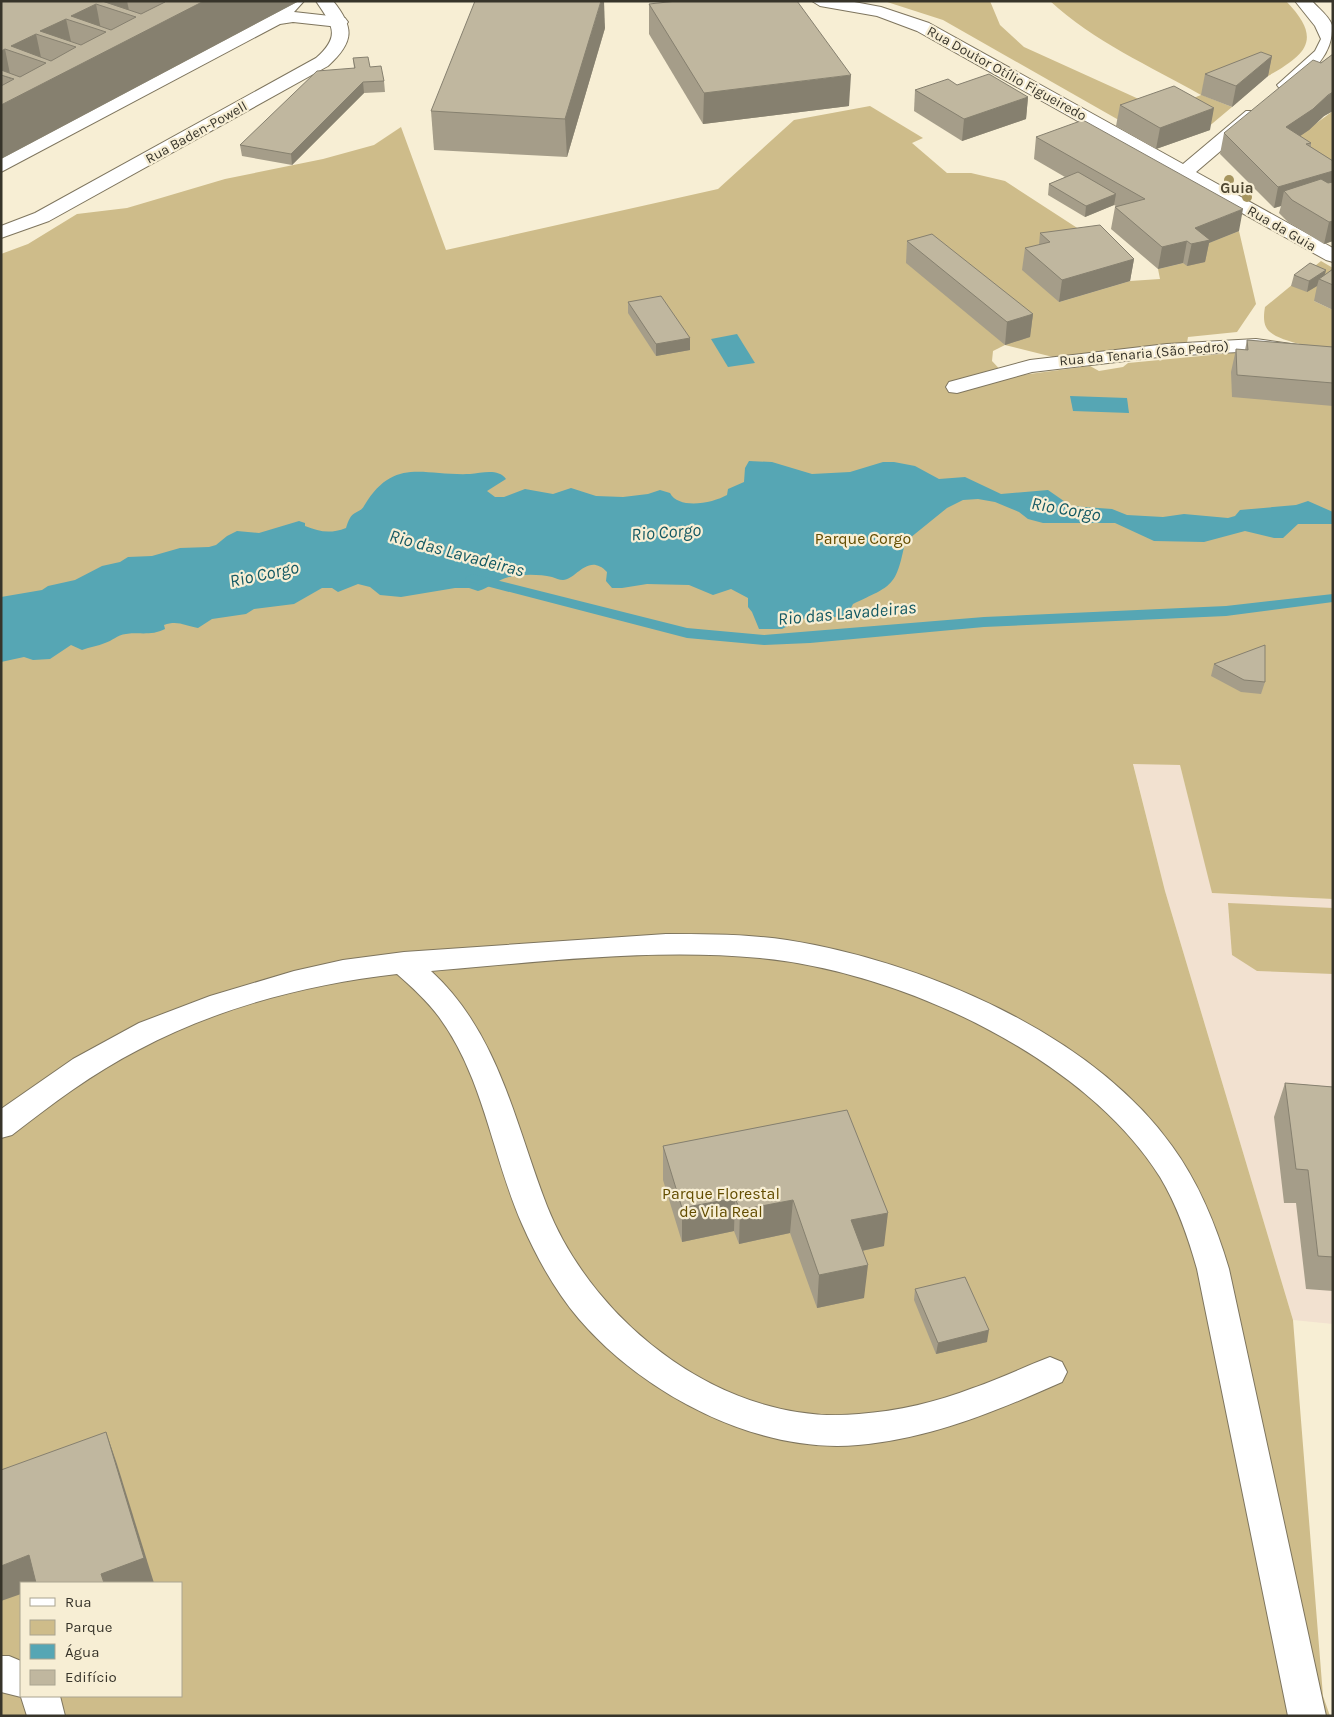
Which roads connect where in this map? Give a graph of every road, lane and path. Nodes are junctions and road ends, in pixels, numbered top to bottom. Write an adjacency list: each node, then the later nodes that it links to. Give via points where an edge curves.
1 (296, 1): 5 (street)
2 (324, 1): 6 (street)
3 (820, 1): 9 (street, Rua Doutor Otílio Figueiredo, via 881,12 923,27)
4 (1302, 1): 7 (street)
5 (275, 20): 6 (street, via 293,17); 8 (street)
6 (339, 22): 10 (street, Rua Baden-Powell, via 342,39 322,62 42,217)
7 (1331, 33): 9 (street, via 1322,54)
8 (1, 166)
9 (1185, 172): 11 (street, Rua da Guia)
10 (1, 232)
11 (1333, 256)
12 (1333, 356): 13 (street, Rua da Tenaria (São Pedro), via 1256,345 1167,350 1030,366)
13 (957, 387)
14 (403, 963): 15 (street, via 310,978 170,1022 121,1045 80,1070); 16 (street, via 429,986 470,1041 493,1095 537,1220 576,1292 600,1321 663,1371 741,1414 782,1425 831,1431 898,1425 952,1412); 21 (street, via 714,944 799,952 882,974 954,999 1026,1036 1095,1085 1151,1141 1191,1205 1204,1236)
15 (1, 1126)
16 (1050, 1372)
17 (1, 1674): 18 (street)
18 (20, 1679)
19 (40, 1697): 20 (street)
20 (46, 1716)
21 (1307, 1716)

